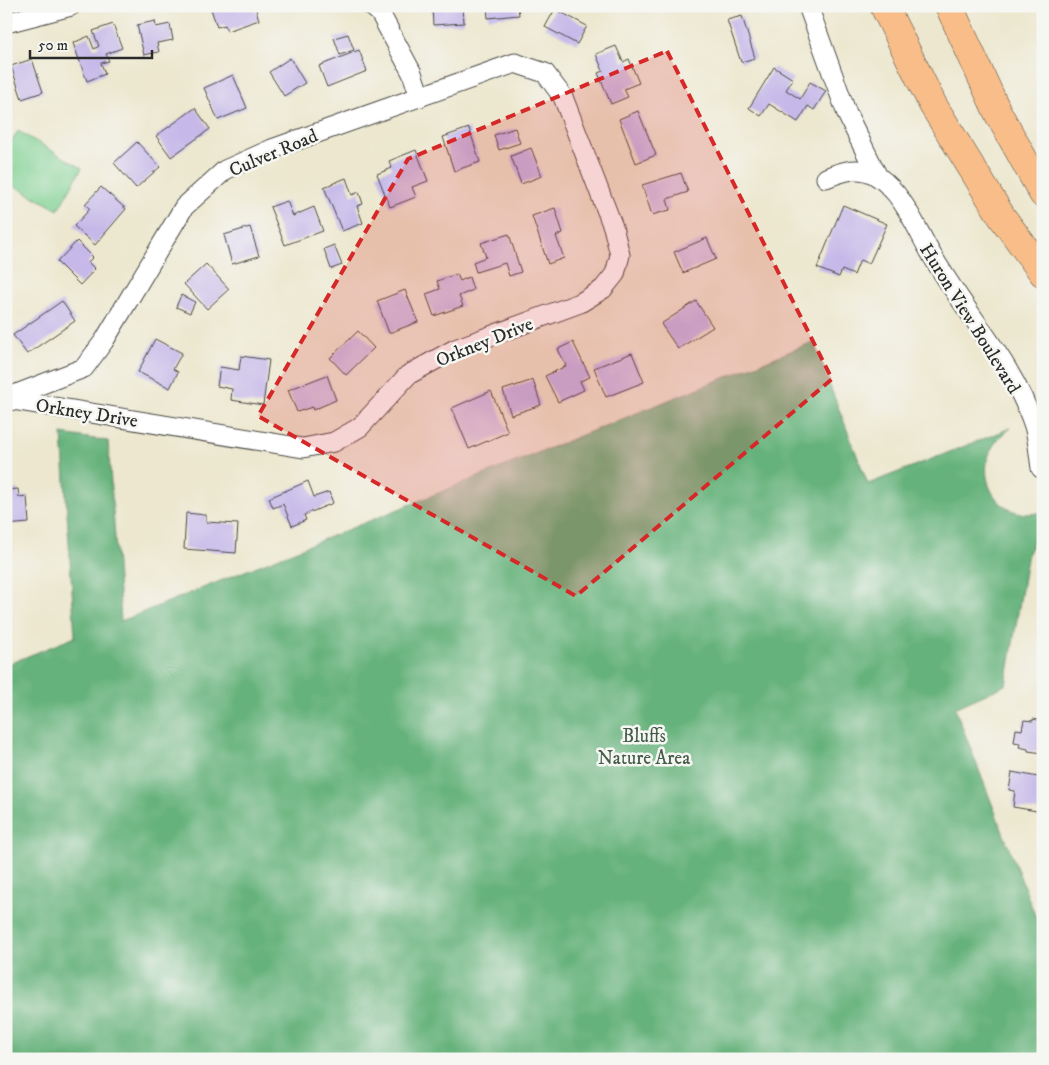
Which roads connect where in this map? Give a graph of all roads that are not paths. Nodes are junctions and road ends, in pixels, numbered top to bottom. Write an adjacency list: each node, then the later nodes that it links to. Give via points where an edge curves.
1 (71, 6): 6 (street)
2 (372, 6): 7 (street, via 380,13 409,66)
3 (808, 6): 9 (street, Huron View Boulevard, via 848,114)
4 (884, 6): 12 (highway, via 933,105 1002,217)
5 (948, 6): 11 (highway, via 998,113)
6 (6, 23)
7 (420, 97): 8 (street, Culver Road, via 515,63 545,73); 13 (street, Culver Road, via 272,149 225,170 184,206 104,341 84,368)
8 (564, 97): 13 (street, Orkney Drive, via 613,227 620,256 615,274 603,289 580,303 455,349 408,375 360,427 334,442 303,448)
9 (878, 177): 10 (street, Huron View Boulevard, via 846,170); 14 (street, Huron View Boulevard, via 902,201 933,258 1009,372 1035,427)
10 (826, 178)
11 (1043, 194)
12 (1043, 273)
13 (6, 398)
14 (1043, 469)

